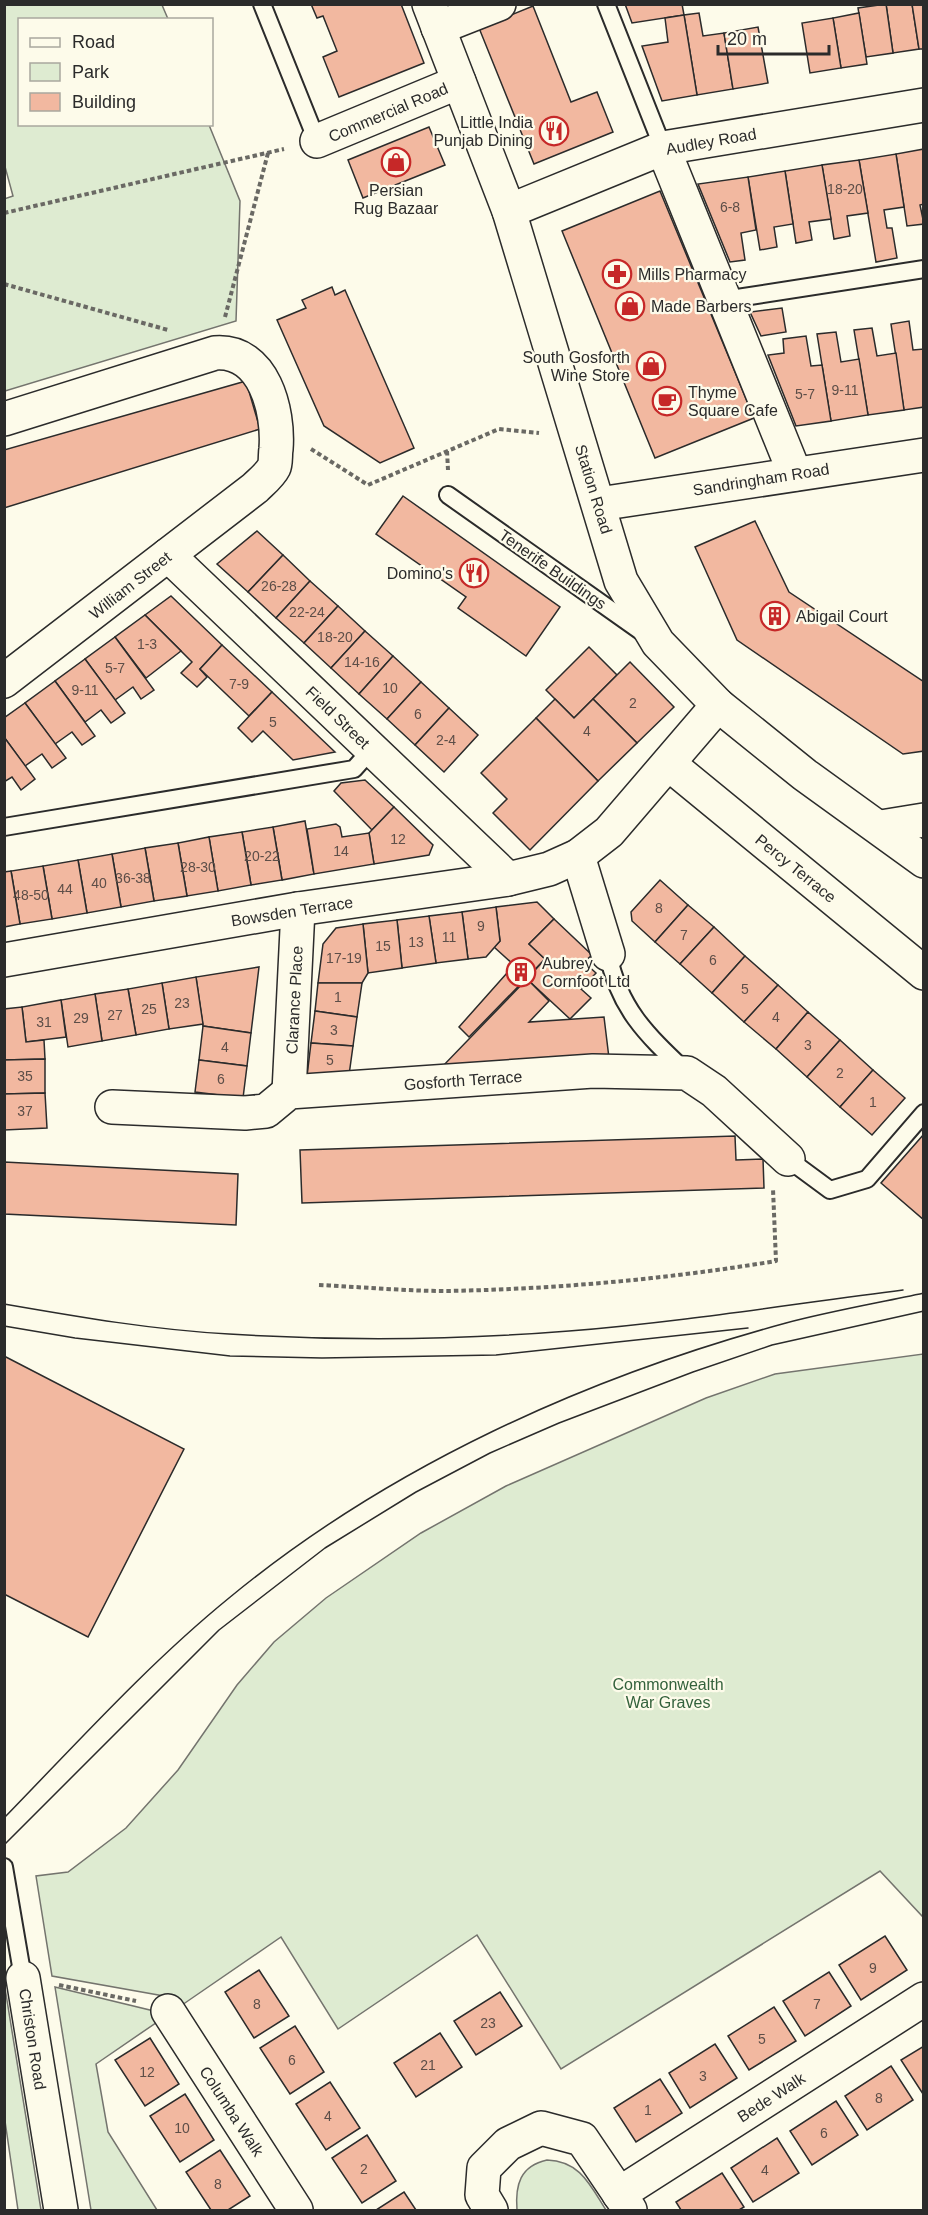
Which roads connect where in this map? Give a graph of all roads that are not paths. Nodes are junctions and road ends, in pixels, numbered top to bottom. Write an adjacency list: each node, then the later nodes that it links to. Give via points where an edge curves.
1 (262, 4): 7 (lane)
2 (499, 4): 4 (street)
3 (606, 4): 8 (lane)
4 (434, 16): 5 (street, Station Road)
5 (459, 82): 7 (street, Commercial Road); 9 (street, Station Road)
6 (924, 105): 8 (street, Audley Road)
7 (317, 141)
8 (663, 148): 9 (street, Audley Road); 11 (street)
9 (509, 211): 16 (street, Station Road)
10 (924, 269): 11 (lane)
11 (724, 300): 14 (street)
12 (4, 419): 17 (street, William Street, via 205,357 229,352 248,362 266,385 278,427 274,467 255,488)
13 (924, 455): 14 (street, Sandringham Road)
14 (795, 474): 16 (street, Sandringham Road)
15 (448, 495): 18 (lane, Tenerife Buildings)
16 (599, 504): 18 (street, Station Road, via 621,580)
17 (168, 555): 19 (street, William Street); 21 (street, Field Street)
18 (658, 643): 20 (street, Station Road)
19 (5, 679)
20 (718, 705): 22 (street, Bowsden Terrace); 25 (street, Station Road, via 805,775)
21 (371, 750): 24 (lane, via 354,769); 28 (street, Field Street)
22 (669, 764): 26 (street, Bowsden Terrace, via 609,832); 32 (street, Percy Terrace)
23 (924, 820): 25 (street)
24 (4, 827)
25 (881, 827): 27 (street, Station Road)
26 (578, 856): 28 (street, Bowsden Terrace, via 549,869); 30 (street)
27 (924, 861)
28 (508, 879): 29 (street, Bowsden Terrace)
29 (298, 909): 31 (street, Bowsden Terrace); 34 (street, Clarance Place)
30 (608, 954): 33 (lane, via 614,982 630,1012)
31 (4, 960)
32 (924, 973)
33 (687, 1073): 34 (street, Gosforth Terrace, via 593,1071); 37 (street, via 714,1091)
34 (289, 1092): 35 (street, via 266,1111 245,1113)
35 (112, 1107)
36 (924, 1113): 37 (lane, via 867,1179 830,1190)
37 (788, 1159)
38 (4, 1867): 39 (lane, Christon Road)
39 (23, 1978): 43 (street, Christon Road)
40 (924, 1999): 42 (street, Bede Walk)
41 (168, 2011): 44 (street, Columba Walk)
42 (625, 2202): 45 (street, via 582,2139 541,2128 508,2144 484,2168 482,2196)
43 (61, 2211)
44 (296, 2211)
45 (491, 2211)

